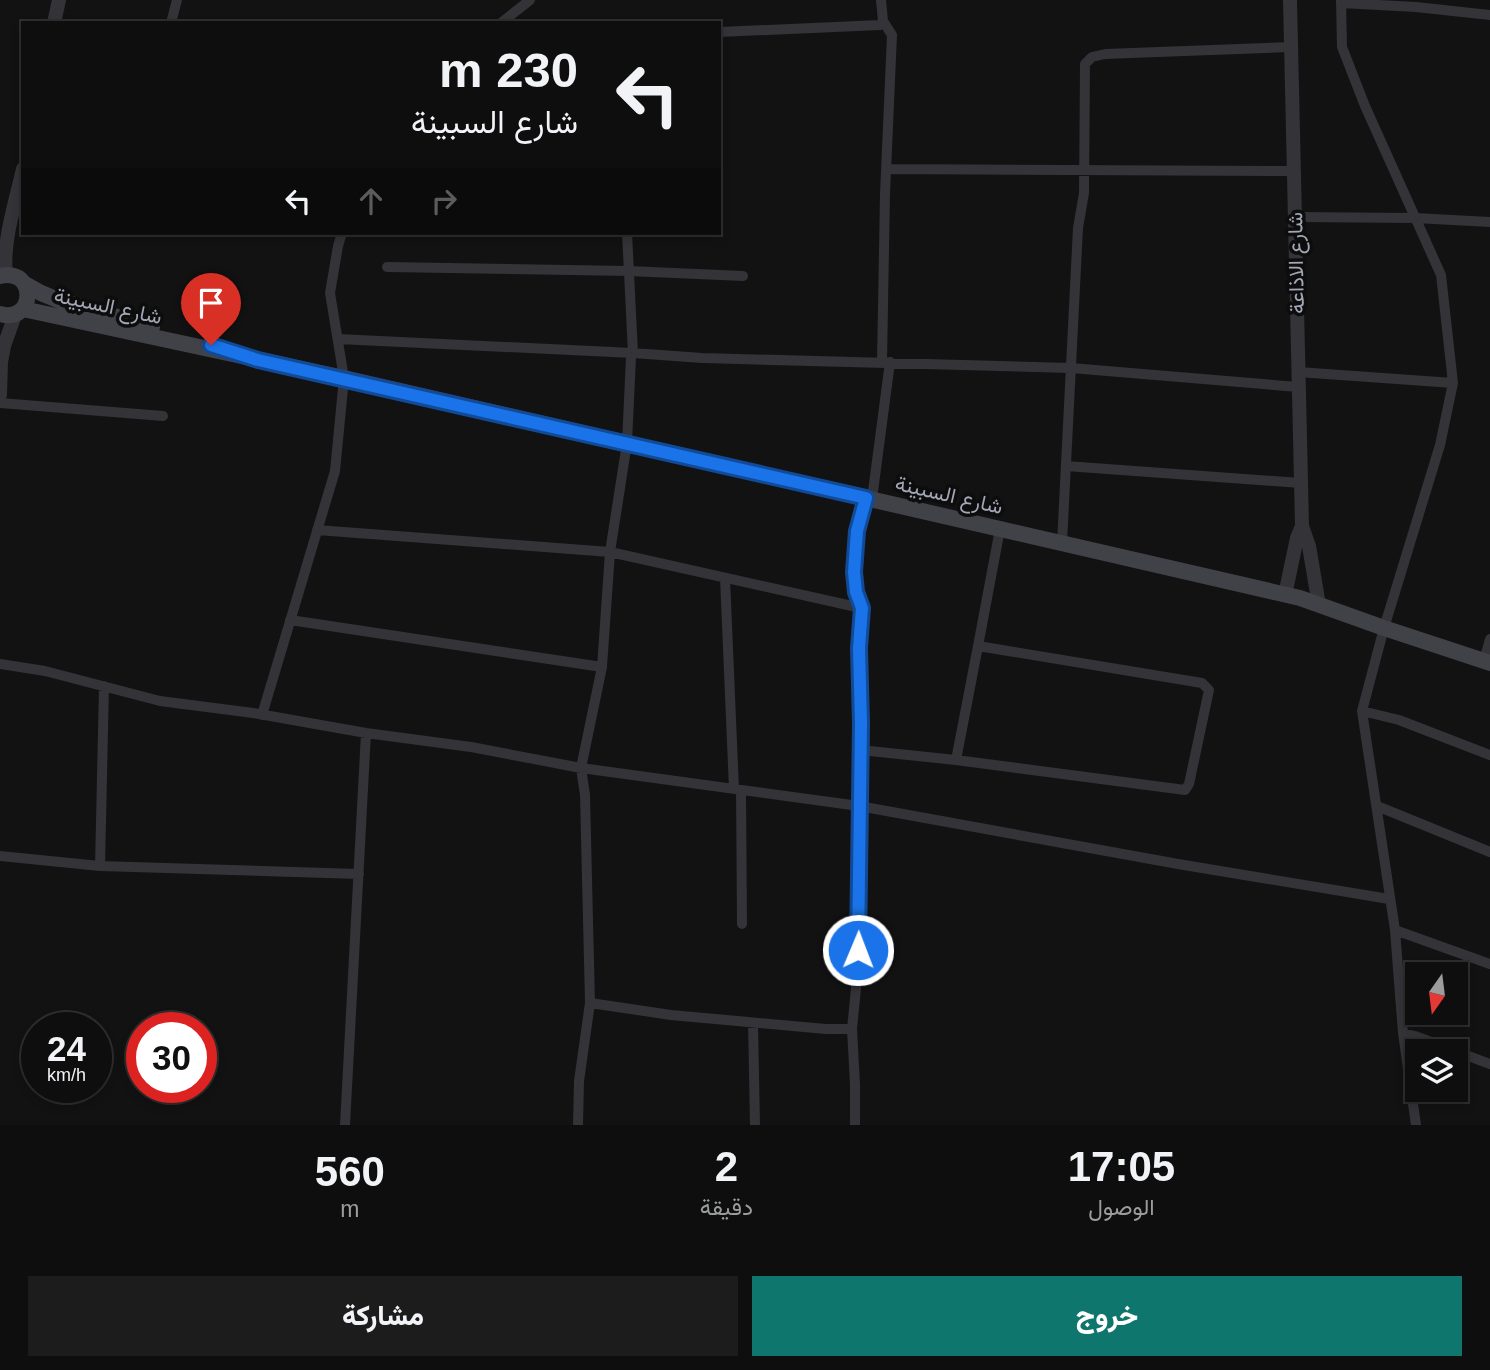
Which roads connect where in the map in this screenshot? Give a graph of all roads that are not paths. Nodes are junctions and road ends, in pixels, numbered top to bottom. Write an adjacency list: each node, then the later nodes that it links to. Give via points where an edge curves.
1 (59, 0): 8 (street)
2 (177, 0): 9 (street)
3 (528, 0): 10 (street)
4 (881, 0): 11 (street)
5 (1290, 0): 13 (street, شارع الاذاعة)
6 (1341, 1): 7 (street); 19 (street, via 1342,47)
7 (1490, 15)
8 (54, 21)
9 (172, 21)
10 (503, 21)
11 (883, 21): 12 (street, via 880,25); 14 (street, via 892,35)
12 (721, 32)
13 (1291, 47): 15 (street, via 1092,57 1085,64); 16 (street, شارع الاذاعة)
14 (886, 169): 15 (street); 32 (street)
15 (1085, 171): 16 (street); 33 (street)
16 (1293, 171): 18 (street, شارع الاذاعة)
17 (21, 178): 25 (street)
18 (1295, 217): 19 (street); 35 (street, شارع الاذاعة)
19 (1415, 218): 20 (street); 36 (street, via 1441,275)
20 (1490, 222)
21 (341, 235): 29 (street, via 330,293)
22 (627, 235): 24 (street)
23 (387, 267): 24 (street)
24 (629, 271): 26 (street); 30 (street)
25 (3, 275): 27 (main road, via 18,277)
26 (743, 276)
27 (25, 284): 28 (main road, via 28,298); 31 (main road, via 58,300)
28 (12, 313): 31 (main road, شارع السبينة); 37 (street, via 1,362)
29 (338, 339): 30 (street); 34 (street)
30 (633, 353): 32 (street); 40 (street)
31 (258, 360): 34 (main road, شارع السبينة)
32 (886, 362): 33 (street); 43 (street)
33 (1071, 368): 35 (street); 41 (street)
34 (344, 378): 40 (main road, شارع السبينة); 46 (street, via 335,471)
35 (1298, 380): 36 (street); 42 (street, شارع الاذاعة)
36 (1453, 383): 54 (street, via 1440,445)
37 (0, 394)
38 (0, 403): 39 (street)
39 (163, 416)
40 (627, 443): 43 (main road, شارع السبينة); 48 (street)
41 (1066, 466): 42 (street); 47 (street)
42 (1301, 483): 44 (street, شارع الاذاعة)
43 (869, 499): 45 (main road, شارع السبينة); 52 (street, via 857,531 854,572)
44 (1302, 526): 50 (street, شارع الاذاعة); 51 (street, شارع الاذاعة)
45 (1000, 528): 47 (main road, شارع السبينة); 56 (street)
46 (317, 530): 48 (street); 53 (street)
47 (1062, 543): 50 (main road, شارع السبينة)
48 (610, 552): 49 (street); 59 (street)
49 (725, 579): 52 (street); 68 (street)
50 (1285, 595): 51 (main road, شارع السبينة)
51 (1319, 605): 54 (main road, شارع السبينة)
52 (862, 608): 64 (street)
53 (290, 620): 59 (street); 62 (street)
54 (1384, 628): 57 (main road, شارع السبينة); 61 (street)
55 (1490, 639): 57 (street)
56 (978, 646): 66 (street); 66 (street, via 1202,683 1209,690 1185,790)
57 (1487, 662)
58 (0, 664): 60 (street)
59 (602, 667): 67 (street)
60 (104, 686): 62 (street, via 160,701); 73 (street)
61 (1362, 710): 65 (street); 70 (street)
62 (262, 715): 63 (street)
63 (366, 733): 67 (street); 74 (street)
64 (860, 750): 66 (street); 69 (street)
65 (1490, 755)
66 (956, 760)
67 (581, 768): 68 (street); 79 (street)
68 (738, 790): 69 (street); 76 (street)
69 (859, 806): 75 (street); 81 (street, via 858,968)
70 (1377, 806): 71 (street); 75 (street)
71 (1490, 852)
72 (0, 856): 73 (street)
73 (100, 866): 74 (street)
74 (359, 874): 84 (street)
75 (1389, 899): 77 (street)
76 (741, 925)
77 (1395, 930): 78 (street); 82 (street)
78 (1490, 964)
79 (590, 1003): 80 (street); 85 (street)
80 (753, 1023): 81 (street); 86 (street)
81 (852, 1029): 87 (street)
82 (1403, 1033): 83 (street); 88 (street)
83 (1490, 1064)
84 (345, 1125)
85 (578, 1125)
86 (755, 1125)
87 (855, 1125)
88 (1416, 1125)

